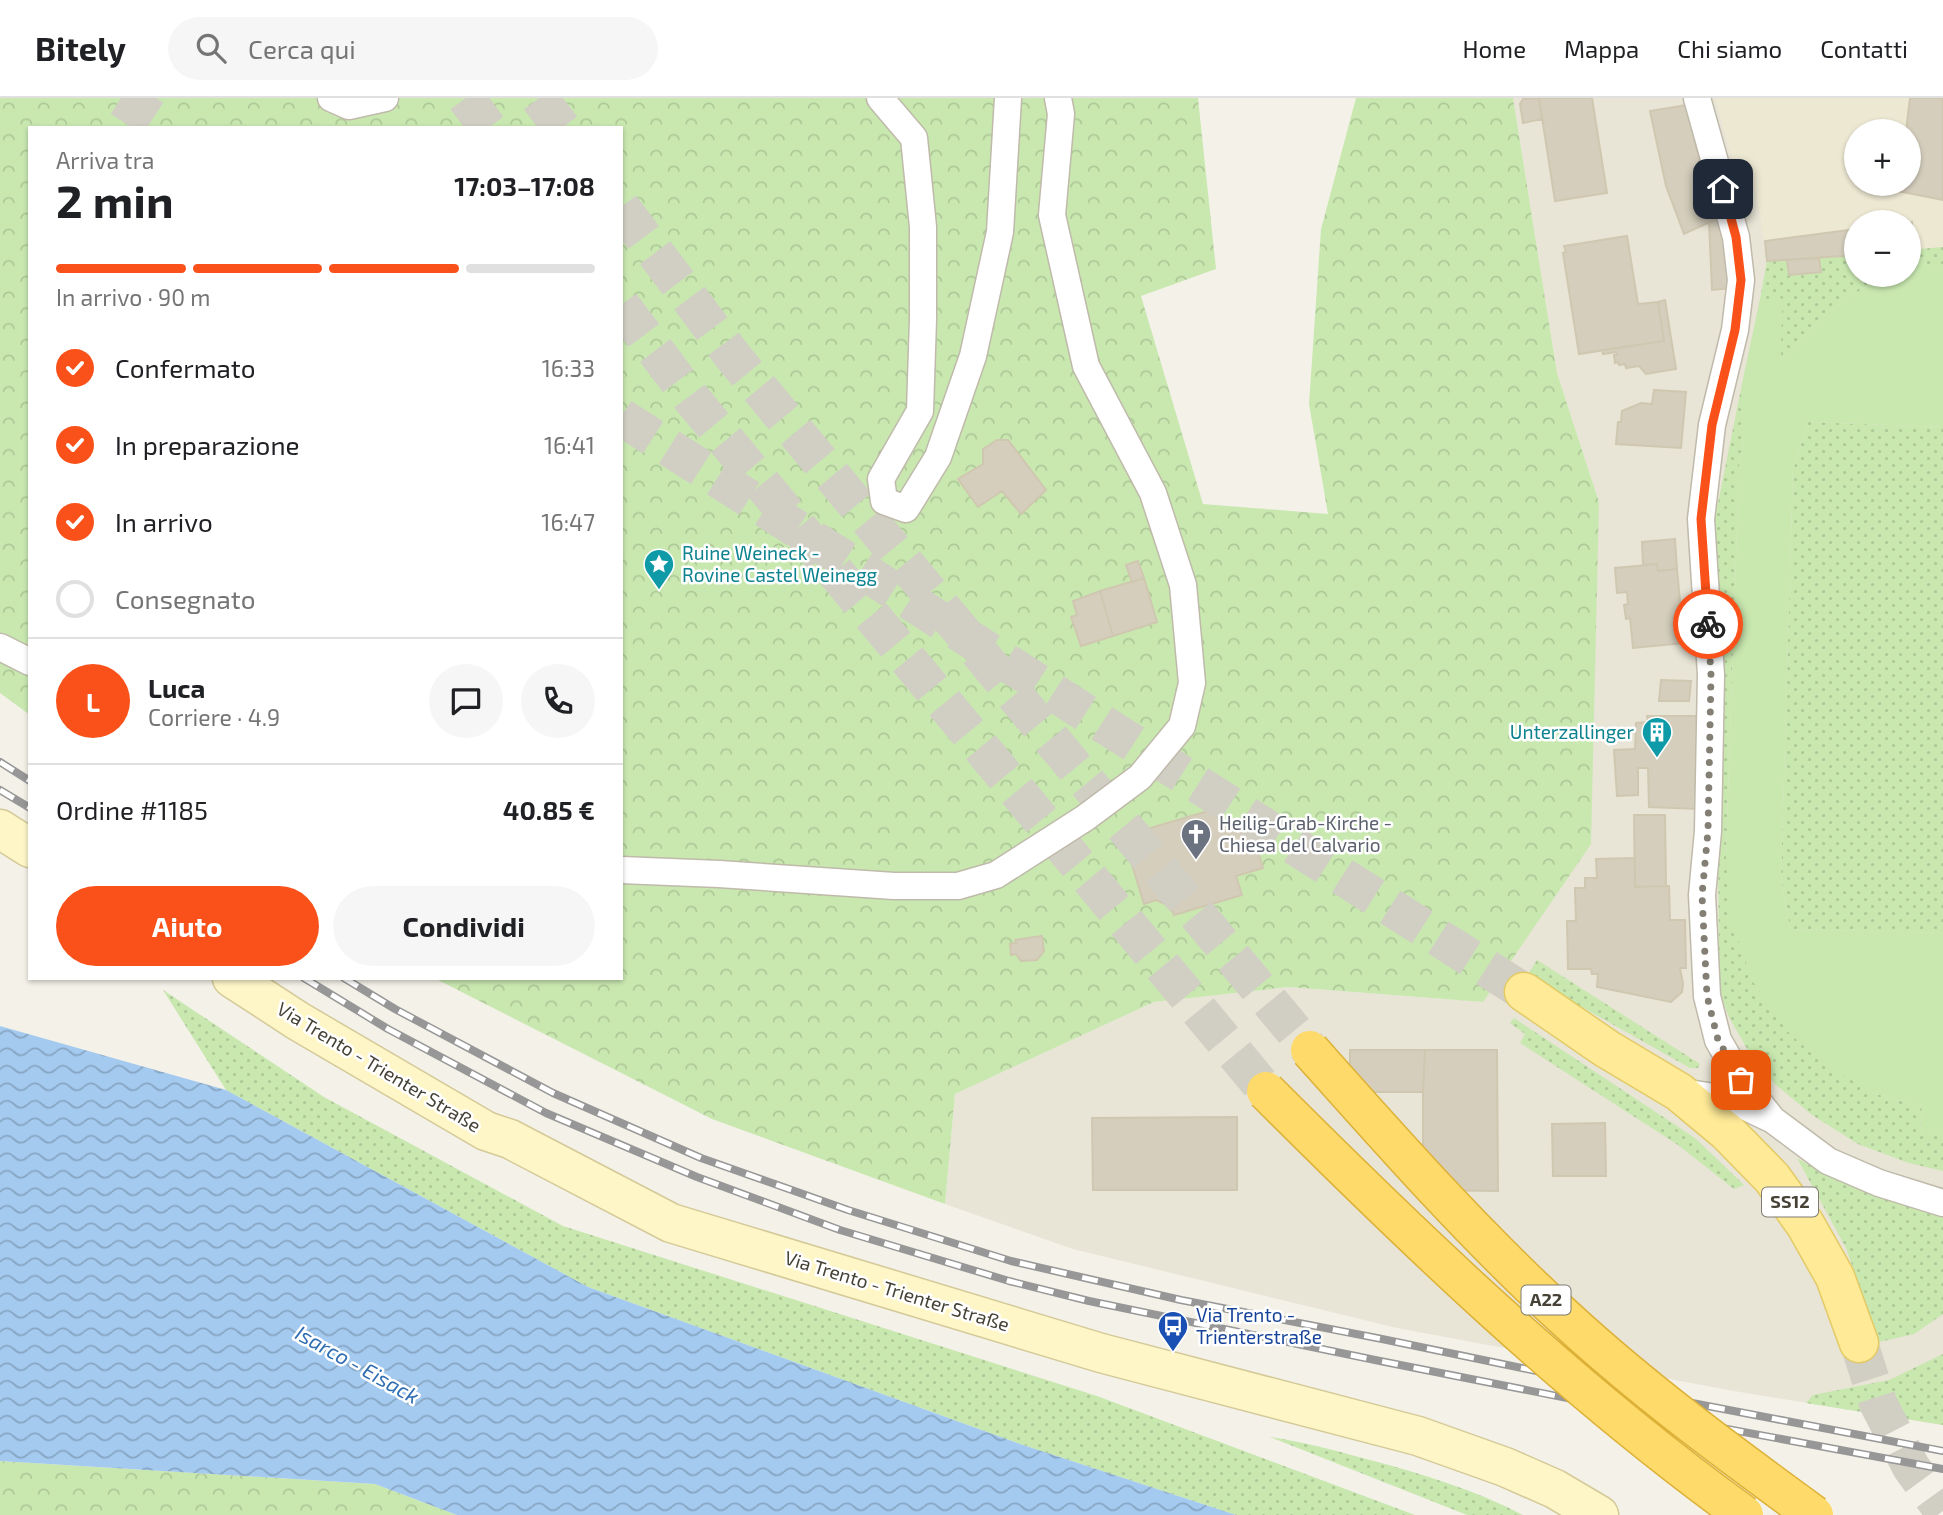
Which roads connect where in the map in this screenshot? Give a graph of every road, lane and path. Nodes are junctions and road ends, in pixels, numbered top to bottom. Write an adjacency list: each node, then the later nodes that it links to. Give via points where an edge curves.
1 (331, 98): 2 (street, via 349,106)
2 (385, 98)
3 (880, 98): 4 (street, via 914,138 923,227 920,411 881,479 884,501 906,509 938,457 973,356 1000,232)
4 (1008, 98)
5 (1058, 98): 11 (street, via 1052,215 1086,366 1153,493 1183,585 1192,683 1182,726 1140,777 1085,818 996,875 958,886)
6 (1697, 98): 17 (street, via 1736,237 1741,280 1735,330 1712,425 1701,519 1711,675 1702,895 1707,996 1718,1040 1741,1080)
7 (0, 647): 8 (street)
8 (28, 661)
9 (0, 829): 10 (street)
10 (28, 847)
11 (623, 870)
12 (235, 980): 20 (street, Via Trento - Trienter Straße, via 486,1131 510,1139 671,1223 1101,1353 1418,1436 1505,1467)
13 (1524, 992): 16 (main road, SS12)
14 (1310, 1050): 22 (highway, A22, bridge, via 1490,1246 1566,1319 1731,1454)
15 (1266, 1091): 21 (highway, A22, bridge, via 1375,1201 1535,1349)
16 (1679, 1092): 17 (street, via 1729,1099); 19 (main road, SS12, via 1772,1178 1805,1224 1835,1277)
17 (1773, 1120): 18 (street, via 1828,1161 1878,1183)
18 (1943, 1203)
19 (1859, 1343)
20 (1599, 1515)
21 (1744, 1515)
22 (1815, 1515)

